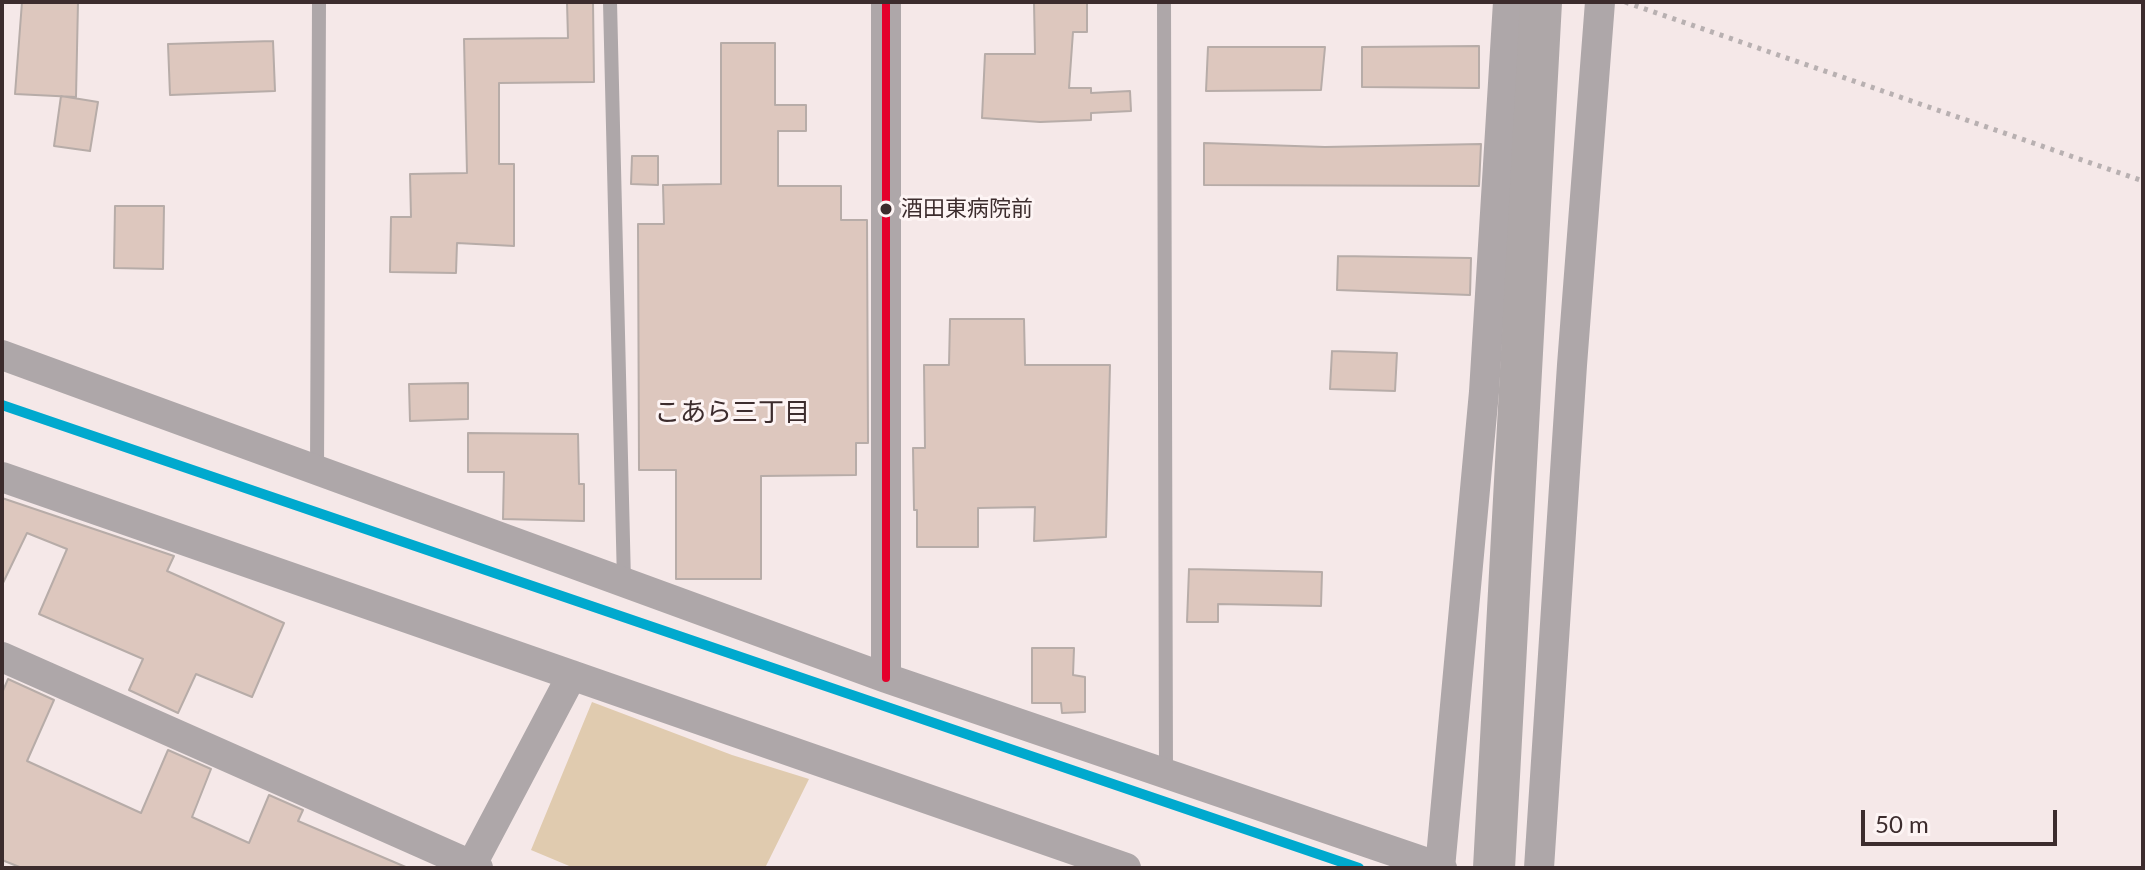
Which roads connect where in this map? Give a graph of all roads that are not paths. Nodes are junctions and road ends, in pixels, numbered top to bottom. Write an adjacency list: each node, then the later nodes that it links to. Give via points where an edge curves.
1 (319, 2): 9 (lane)
2 (610, 2): 11 (lane)
3 (886, 2): 14 (street)
4 (1164, 2): 15 (lane)
5 (1508, 2): 19 (street, via 1484,392)
6 (1541, 2): 16 (street)
7 (1600, 2): 20 (street)
8 (2, 355): 9 (street)
9 (317, 470): 11 (street)
10 (2, 477): 13 (street)
11 (624, 582): 14 (street)
12 (2, 657): 17 (street)
13 (572, 675): 17 (street); 18 (street)
14 (886, 678): 15 (street)
15 (1166, 775): 19 (street)
16 (1495, 859)
17 (473, 867)
18 (1126, 868)
19 (1441, 868)
20 (1539, 868)

